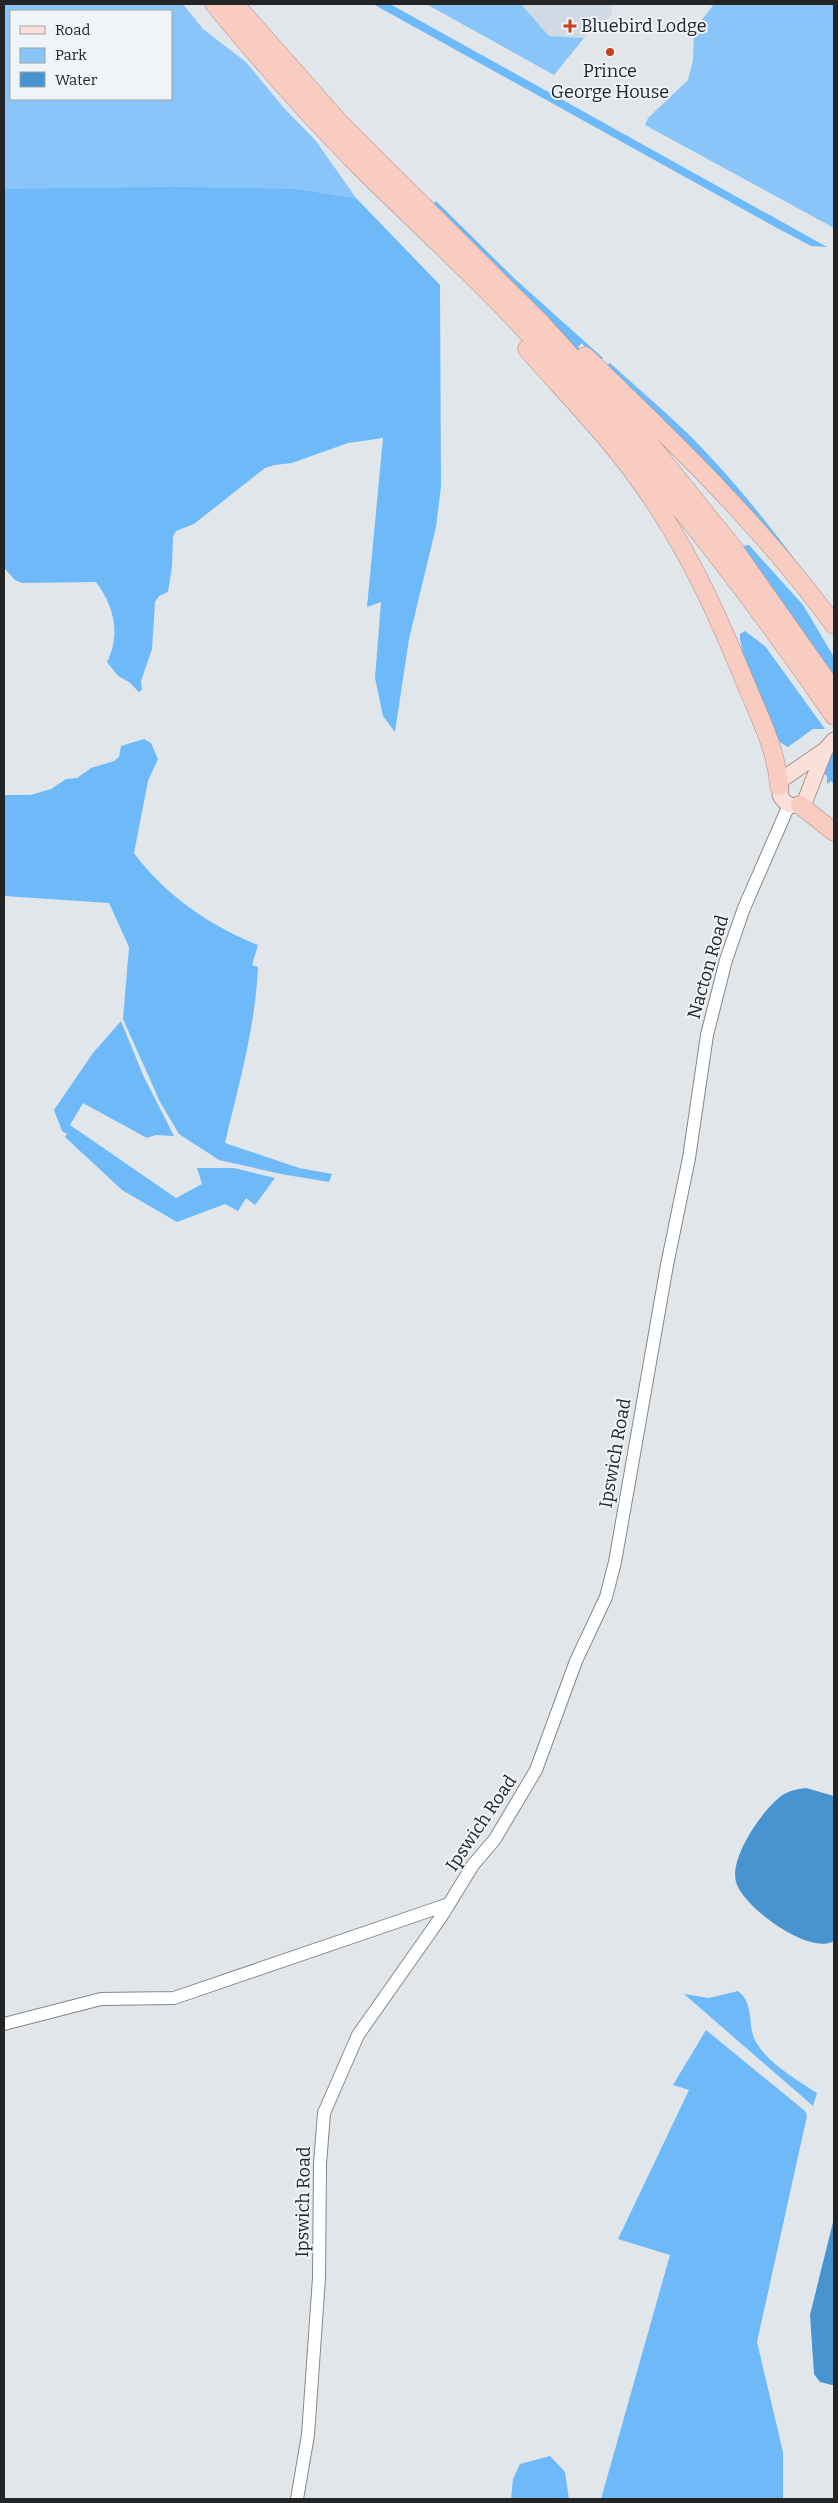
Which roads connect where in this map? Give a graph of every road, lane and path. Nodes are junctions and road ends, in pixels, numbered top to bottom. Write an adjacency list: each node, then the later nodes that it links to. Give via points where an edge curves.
1 (214, 4): 3 (highway, via 361,168)
2 (235, 4): 4 (highway, via 339,122)
3 (482, 286): 6 (highway, via 623,437 720,557); 8 (highway, via 498,316 614,446 653,499 693,565 726,633 754,703 776,761)
4 (541, 323): 5 (highway, via 574,345 722,491); 6 (highway, via 641,433 728,542)
5 (834, 625)
6 (832, 705)
7 (830, 745): 8 (main road, via 787,775); 9 (main road, via 816,770 810,793)
8 (779, 786): 9 (main road, via 780,795)
9 (794, 805): 10 (highway); 11 (street, Nacton Road, via 744,908 726,960 707,1035)
10 (834, 832)
11 (691, 1148): 12 (street, Ipswich Road, via 606,1597 576,1661 536,1770 495,1839 473,1865)
12 (450, 1904): 13 (street, via 174,1998 100,1999); 14 (street, Ipswich Road, via 358,2035 324,2113 320,2164 320,2278 308,2435)
13 (4, 2024)
14 (297, 2499)

